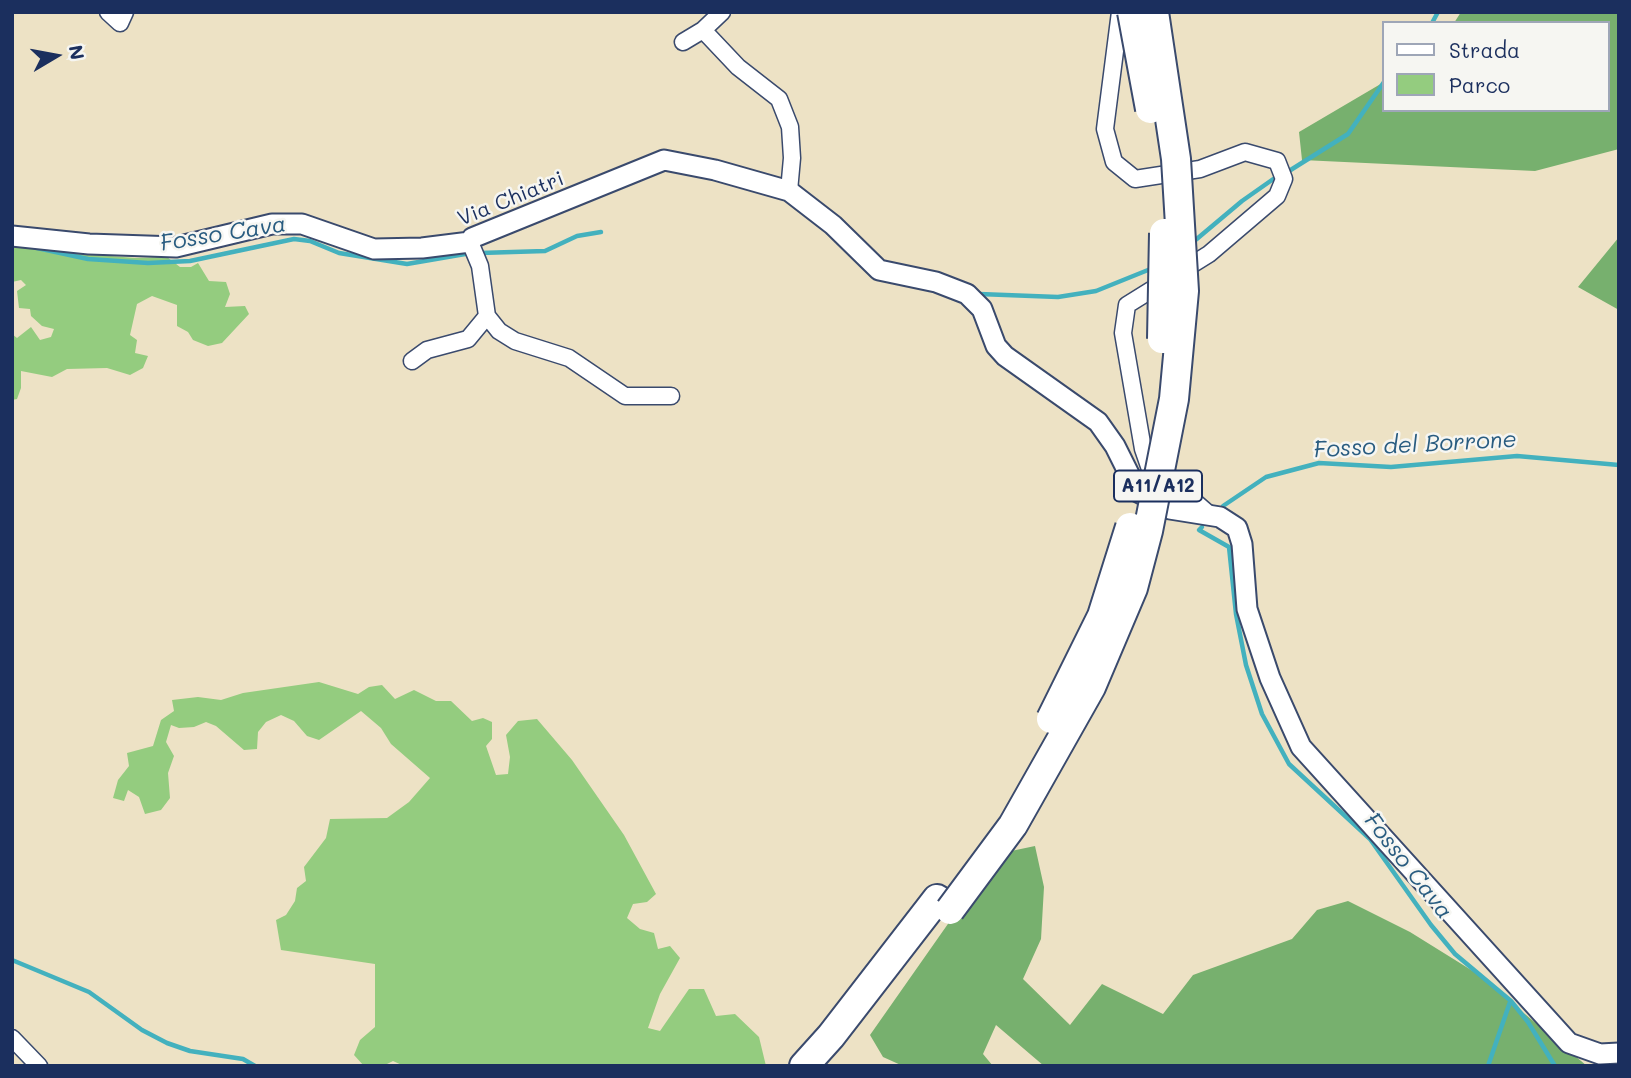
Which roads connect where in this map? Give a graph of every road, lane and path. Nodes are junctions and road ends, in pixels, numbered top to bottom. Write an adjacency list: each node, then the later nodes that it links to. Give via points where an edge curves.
1 (108, 12): 2 (street, via 120,23)
2 (125, 12)
3 (722, 12): 7 (street)
4 (1120, 12): 15 (street, via 1105,129 1114,162 1135,179 1200,169 1245,152 1277,161 1284,179 1276,196 1209,254 1127,305 1123,333 1143,449 1152,475)
5 (1132, 12): 16 (highway, A11/A12, bridge, via 1157,155 1165,249 1160,366 1142,479 1117,571 1083,658)
6 (1154, 12): 16 (highway, A11/A12, bridge, via 1176,159 1185,291 1174,399 1148,531 1133,588 1091,687 1013,825)
7 (703, 30): 8 (street); 9 (street, via 738,67 779,99 790,127)
8 (682, 42)
9 (789, 191): 11 (street, Via Chiatri, via 664,160 472,239); 15 (street, Via Chiatri, via 833,225 878,271 951,287 967,295 982,309 996,346 1005,356 1098,422 1138,492 1170,509)
10 (12, 236): 11 (street, Via Chiatri, via 176,247 272,224 302,224 374,249)
11 (471, 245): 12 (street, via 481,266)
12 (486, 316): 13 (street, via 468,339 427,351); 14 (street, via 515,341 569,358 625,396)
13 (412, 361)
14 (671, 396)
15 (1211, 516): 19 (street, via 1237,528 1247,609 1270,678 1301,747 1569,1043 1600,1054)
16 (944, 905): 18 (highway, A11/A12)
17 (12, 1038): 20 (street)
18 (833, 1049): 21 (highway, A11/A12)
19 (1619, 1053)
20 (39, 1066)
21 (804, 1066)

